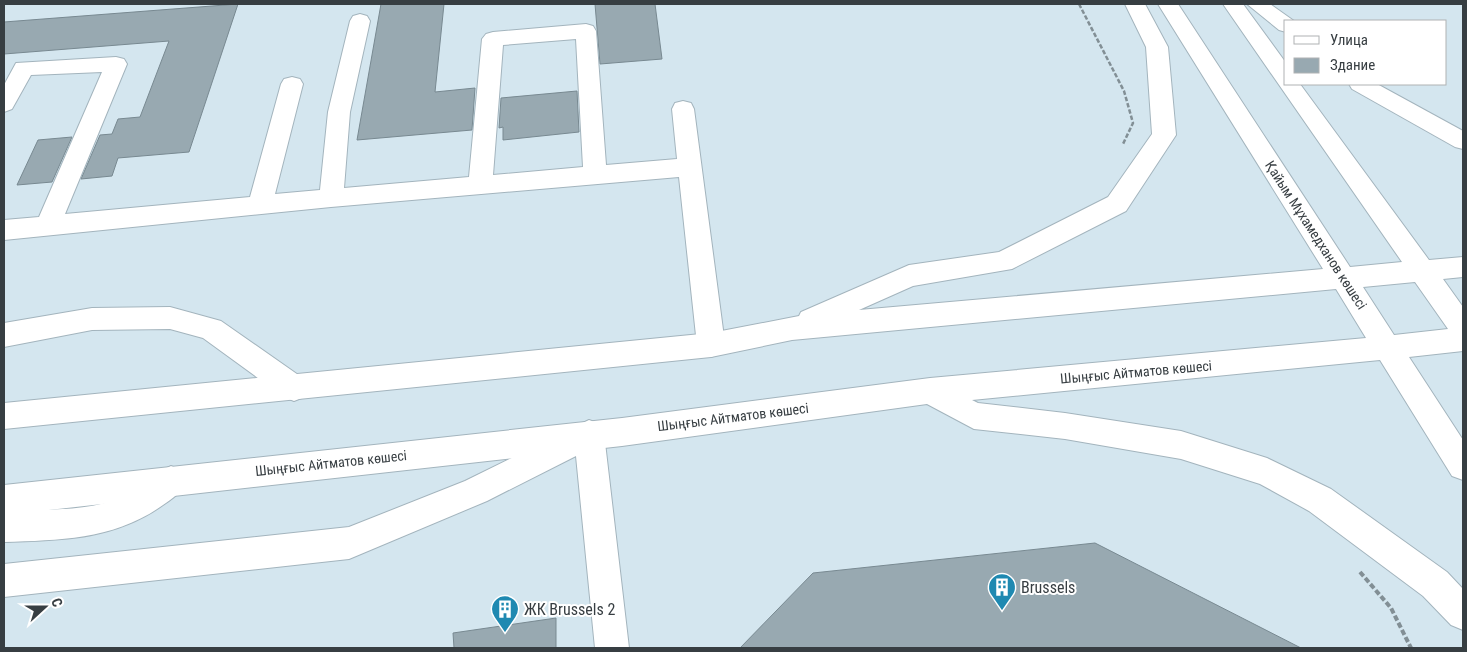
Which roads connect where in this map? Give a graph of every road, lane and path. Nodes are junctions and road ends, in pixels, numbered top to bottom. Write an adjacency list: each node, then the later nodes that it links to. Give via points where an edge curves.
1 (1079, 4): 15 (path, via 1124,91 1133,123)
2 (1135, 4): 26 (main road, via 1158,47 1164,135 1117,204 1003,262 909,276)
3 (1168, 4): 25 (main road, Қайым Мұхамедханов көшесі)
4 (1233, 4): 8 (main road)
5 (1257, 4): 7 (main road)
6 (360, 21): 19 (main road, via 339,112)
7 (1284, 24)
8 (1284, 75)
9 (292, 84): 20 (main road)
10 (1291, 85): 24 (main road)
11 (1362, 85): 14 (main road)
12 (4, 104): 21 (main road, via 24,68 116,64)
13 (683, 109): 16 (main road)
14 (1463, 141)
15 (1122, 147)
16 (690, 167): 17 (main road); 30 (main road)
17 (595, 175): 18 (main road); 18 (main road, via 586,31 493,39)
18 (480, 186): 19 (main road)
19 (331, 198): 20 (main road)
20 (260, 206): 21 (main road)
21 (48, 226): 22 (main road)
22 (4, 230)
23 (1463, 267): 24 (main road)
24 (1422, 271): 25 (main road); 27 (main road)
25 (1344, 279): 26 (main road); 31 (main road, Қайым Мұхамедханов көшесі)
26 (792, 328): 30 (main road)
27 (1463, 328)
28 (4, 335): 32 (main road, via 92,319 170,318 211,329)
29 (1463, 339): 31 (main road, Шыңғыс Айтматов көшесі)
30 (711, 345): 32 (main road)
31 (1388, 347): 33 (main road, Шыңғыс Айтматов көшесі); 36 (main road, Қайым Мұхамедханов көшесі)
32 (294, 388): 34 (main road)
33 (930, 391): 35 (main road, Шыңғыс Айтматов көшесі); 42 (main road, via 974,416 1066,426 1181,445 1266,472 1320,500 1435,584)
34 (5, 416)
35 (589, 434): 37 (main road, Шыңғыс Айтматов көшесі); 41 (main road, via 476,491 349,543); 43 (main road)
36 (1463, 466)
37 (171, 481): 38 (main road, Шыңғыс Айтматов көшесі); 39 (main road, via 131,509 94,521)
38 (4, 500)
39 (4, 528)
40 (1352, 566): 44 (path, via 1366,577 1391,608)
41 (4, 581)
42 (1463, 613)
43 (612, 648)
44 (1410, 648)

